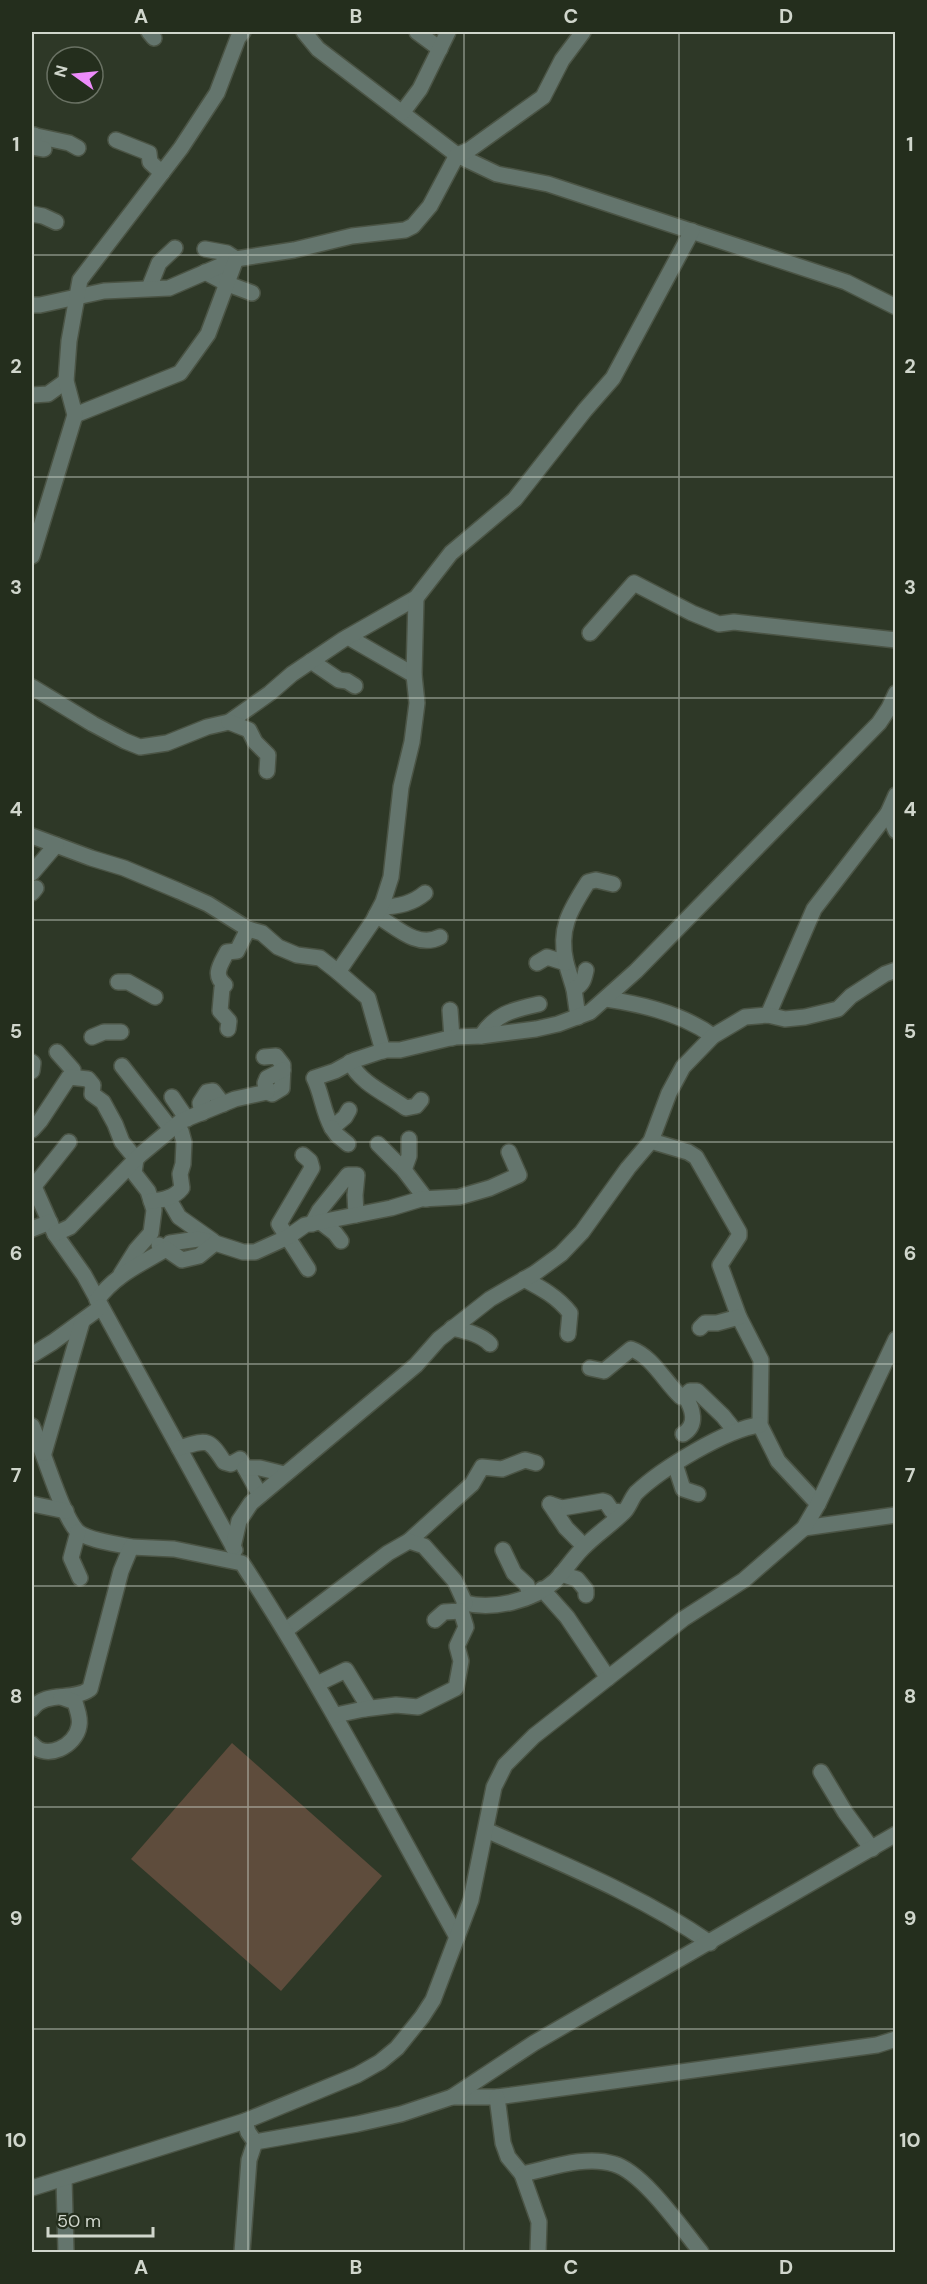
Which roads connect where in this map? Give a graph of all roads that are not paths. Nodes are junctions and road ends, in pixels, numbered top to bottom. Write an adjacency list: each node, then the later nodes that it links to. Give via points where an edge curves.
1 (241, 32): 13 (street, via 217,93)
2 (304, 32): 7 (street, via 318,49)
3 (417, 32): 6 (street)
4 (448, 32): 6 (street)
5 (583, 32): 12 (street, via 562,60 543,97)
6 (440, 49): 7 (street, via 420,89)
7 (402, 113): 12 (street)
8 (33, 135): 10 (street); 11 (street, via 32,147)
9 (116, 140): 13 (street, via 149,153 150,162)
10 (78, 148)
11 (44, 149)
12 (457, 155): 16 (street, via 497,174 548,184); 19 (street, via 430,206 405,230)
13 (162, 173): 24 (street, via 80,280)
14 (32, 214): 15 (street)
15 (56, 222)
16 (692, 231): 26 (street, via 846,282); 31 (street, via 613,378 515,500 452,554)
17 (175, 248): 22 (street, via 159,263)
18 (205, 249): 19 (street)
19 (236, 258): 20 (street); 21 (street)
20 (205, 272): 21 (street); 22 (street, via 169,288)
21 (228, 284): 23 (street); 29 (street, via 208,334 180,373)
22 (149, 288): 24 (street)
23 (252, 292)
24 (78, 295): 25 (street); 27 (street)
25 (32, 305)
26 (896, 307)
27 (66, 381): 28 (street, via 48,393); 29 (street)
28 (32, 395)
29 (75, 415): 30 (street)
30 (32, 556)
31 (416, 598): 33 (street); 36 (street)
32 (590, 633): 34 (street, via 634,583 719,624 734,622)
33 (348, 637): 35 (street); 36 (street)
34 (896, 640)
35 (312, 661): 37 (street); 40 (street)
36 (414, 675): 50 (street, via 417,703 412,742 401,787 391,877)
37 (355, 686)
38 (32, 687): 40 (street, via 140,747 167,743)
39 (896, 693): 61 (street, via 879,723)
40 (229, 722): 41 (street, via 249,730 268,755)
41 (267, 771)
42 (896, 795): 43 (street)
43 (888, 813): 44 (street); 64 (street, via 814,909)
44 (896, 831)
45 (32, 836): 46 (street)
46 (56, 845): 48 (street); 51 (street, via 179,891)
47 (613, 884): 54 (street, via 588,882 580,894 563,932)
48 (33, 885)
49 (425, 892): 50 (street, via 410,903)
50 (379, 911): 52 (street, via 408,936 433,941); 57 (street)
51 (248, 928): 57 (street, via 297,955 320,958); 66 (street, via 237,951 227,951 217,975 225,985 220,1011 229,1021)
52 (440, 937)
53 (537, 963): 54 (street, via 547,957)
54 (566, 963): 59 (street)
55 (586, 970): 59 (street, via 584,980)
56 (896, 970): 64 (street, via 851,996 838,1009 785,1019)
57 (338, 972): 72 (street, via 368,998)
58 (118, 982): 60 (street, via 128,982)
59 (574, 989): 65 (street)
60 (155, 998)
61 (606, 999): 65 (street); 69 (street, via 681,1018)
62 (539, 1004): 68 (street, via 496,1018)
63 (450, 1010): 71 (street)
64 (768, 1015): 69 (street, via 745,1017)
65 (579, 1017): 68 (street, via 547,1027)
66 (228, 1029)
67 (121, 1032): 70 (street)
68 (481, 1036): 71 (street)
69 (713, 1036): 87 (street, via 683,1067)
70 (92, 1037)
71 (452, 1038): 72 (street)
72 (382, 1051): 76 (street)
73 (57, 1052): 78 (street)
74 (264, 1057): 83 (street, via 276,1056 283,1065 283,1070 267,1078 267,1092 235,1099)
75 (32, 1062): 79 (street)
76 (351, 1062): 81 (street, via 366,1082 406,1108); 84 (street, via 314,1078)
77 (122, 1066): 83 (street)
78 (73, 1070)
79 (32, 1071)
80 (172, 1097): 83 (street)
81 (421, 1100)
82 (349, 1110): 84 (street)
83 (177, 1125): 93 (street); 96 (street, via 184,1142 182,1188)
84 (332, 1128): 89 (street)
85 (32, 1130): 93 (street, via 69,1077 88,1079 93,1085 92,1094 103,1102 122,1142)
86 (409, 1139): 94 (street)
87 (651, 1141): 110 (street, via 582,1232 561,1254); 112 (street, via 696,1157 739,1232 720,1265)
88 (69, 1142): 95 (street)
89 (348, 1144)
90 (378, 1144): 94 (street)
91 (509, 1152): 97 (street, via 519,1175 509,1181 459,1197)
92 (303, 1155): 104 (street, via 312,1168 279,1224)
93 (136, 1159): 98 (street, via 134,1173); 101 (street, via 70,1227)
94 (404, 1170): 97 (street)
95 (33, 1184): 101 (street)
96 (168, 1198): 98 (street); 106 (street, via 179,1217)
97 (426, 1199): 99 (street)
98 (151, 1201): 103 (street)
99 (356, 1215): 100 (street); 100 (street, via 357,1175 348,1175 319,1211)
100 (316, 1224): 104 (street, via 304,1225); 105 (street, via 335,1233)
101 (52, 1228): 102 (street); 111 (street)
102 (32, 1229)
103 (151, 1233): 107 (street); 109 (street)
104 (288, 1238): 106 (street, via 255,1252); 108 (street)
105 (341, 1241)
106 (215, 1243): 107 (street, via 199,1256 182,1260)
107 (165, 1249): 109 (street)
108 (308, 1269)
109 (120, 1276): 111 (street, via 108,1285)
110 (524, 1279): 114 (street); 116 (street, via 563,1304 570,1313)
111 (99, 1304): 113 (street); 126 (street)
112 (739, 1317): 115 (street, via 705,1323); 122 (street, via 761,1360)
113 (82, 1322): 119 (street); 127 (street)
114 (452, 1328): 118 (street, via 468,1331); 131 (street, via 416,1365 382,1384)
115 (700, 1329)
116 (568, 1334)
117 (896, 1339): 135 (street)
118 (490, 1344)
119 (32, 1355)
120 (590, 1368): 121 (street, via 604,1371 631,1349 649,1361 681,1397)
121 (686, 1396): 124 (street, via 697,1391); 125 (street, via 693,1415 692,1425)
122 (760, 1425): 124 (street); 135 (street, via 778,1461)
123 (32, 1426): 127 (street)
124 (735, 1431): 129 (street)
125 (683, 1434)
126 (179, 1448): 130 (street, via 213,1444 224,1462 231,1464 240,1459); 142 (street)
127 (44, 1453): 136 (street)
128 (536, 1463): 141 (street, via 525,1460 502,1469 482,1467 472,1484)
129 (675, 1464): 132 (street, via 683,1489); 137 (street, via 635,1495)
130 (245, 1468): 131 (street); 133 (street)
131 (284, 1474): 133 (street)
132 (699, 1494)
133 (261, 1495): 142 (street, via 239,1521)
134 (32, 1504): 136 (street)
135 (818, 1504): 139 (street)
136 (66, 1511): 140 (street)
137 (623, 1512): 144 (street, via 609,1534); 144 (street, via 612,1511 603,1501 562,1508 550,1504)
138 (896, 1515): 139 (street)
139 (804, 1528): 154 (street, via 744,1580 683,1619)
140 (78, 1532): 143 (street); 148 (street, via 71,1558)
141 (409, 1541): 151 (street, via 424,1546 455,1581); 153 (street)
142 (233, 1546): 146 (street)
143 (131, 1547): 146 (street, via 174,1549); 156 (street)
144 (587, 1549): 147 (street)
145 (503, 1550): 149 (street, via 514,1573)
146 (242, 1563): 153 (street)
147 (561, 1574): 149 (street); 150 (street, via 577,1579)
148 (80, 1578)
149 (536, 1592): 151 (street, via 490,1606); 154 (street, via 573,1624)
150 (586, 1595)
151 (463, 1607): 152 (street, via 444,1612); 159 (street, via 466,1627 457,1646 461,1661 456,1688 418,1707)
152 (435, 1620)
153 (286, 1630): 155 (street)
154 (608, 1678): 164 (street, via 534,1736 505,1765 494,1787)
155 (317, 1684): 159 (street, via 346,1670 368,1706); 161 (street)
156 (90, 1689): 157 (street, via 82,1695); 160 (street)
157 (61, 1697): 158 (street, via 46,1697); 160 (street, via 75,1702)
158 (32, 1709)
159 (364, 1709): 161 (street)
160 (79, 1715): 162 (street, via 80,1725 68,1745 51,1752 36,1749)
161 (336, 1715): 167 (street)
162 (32, 1744)
163 (820, 1772): 166 (street)
164 (486, 1830): 167 (street, via 471,1899); 168 (street, via 677,1920)
165 (896, 1834): 166 (street)
166 (872, 1850): 168 (street)
167 (457, 1937): 172 (street, via 433,2000 388,2055 357,2075)
168 (710, 1943): 170 (street, via 534,2043)
169 (896, 2039): 171 (street, via 877,2045)
170 (452, 2097): 171 (street); 173 (street, via 401,2114)
171 (497, 2097): 174 (street, via 502,2143 507,2157)
172 (245, 2121): 173 (street); 175 (street)
173 (255, 2142): 178 (street, via 249,2160)
174 (522, 2174): 179 (street, via 539,2222); 180 (street, via 580,2162 624,2167 651,2191)
175 (64, 2179): 176 (street); 177 (street)
176 (32, 2188)
177 (66, 2253)
178 (242, 2253)
179 (538, 2253)
180 (701, 2253)

